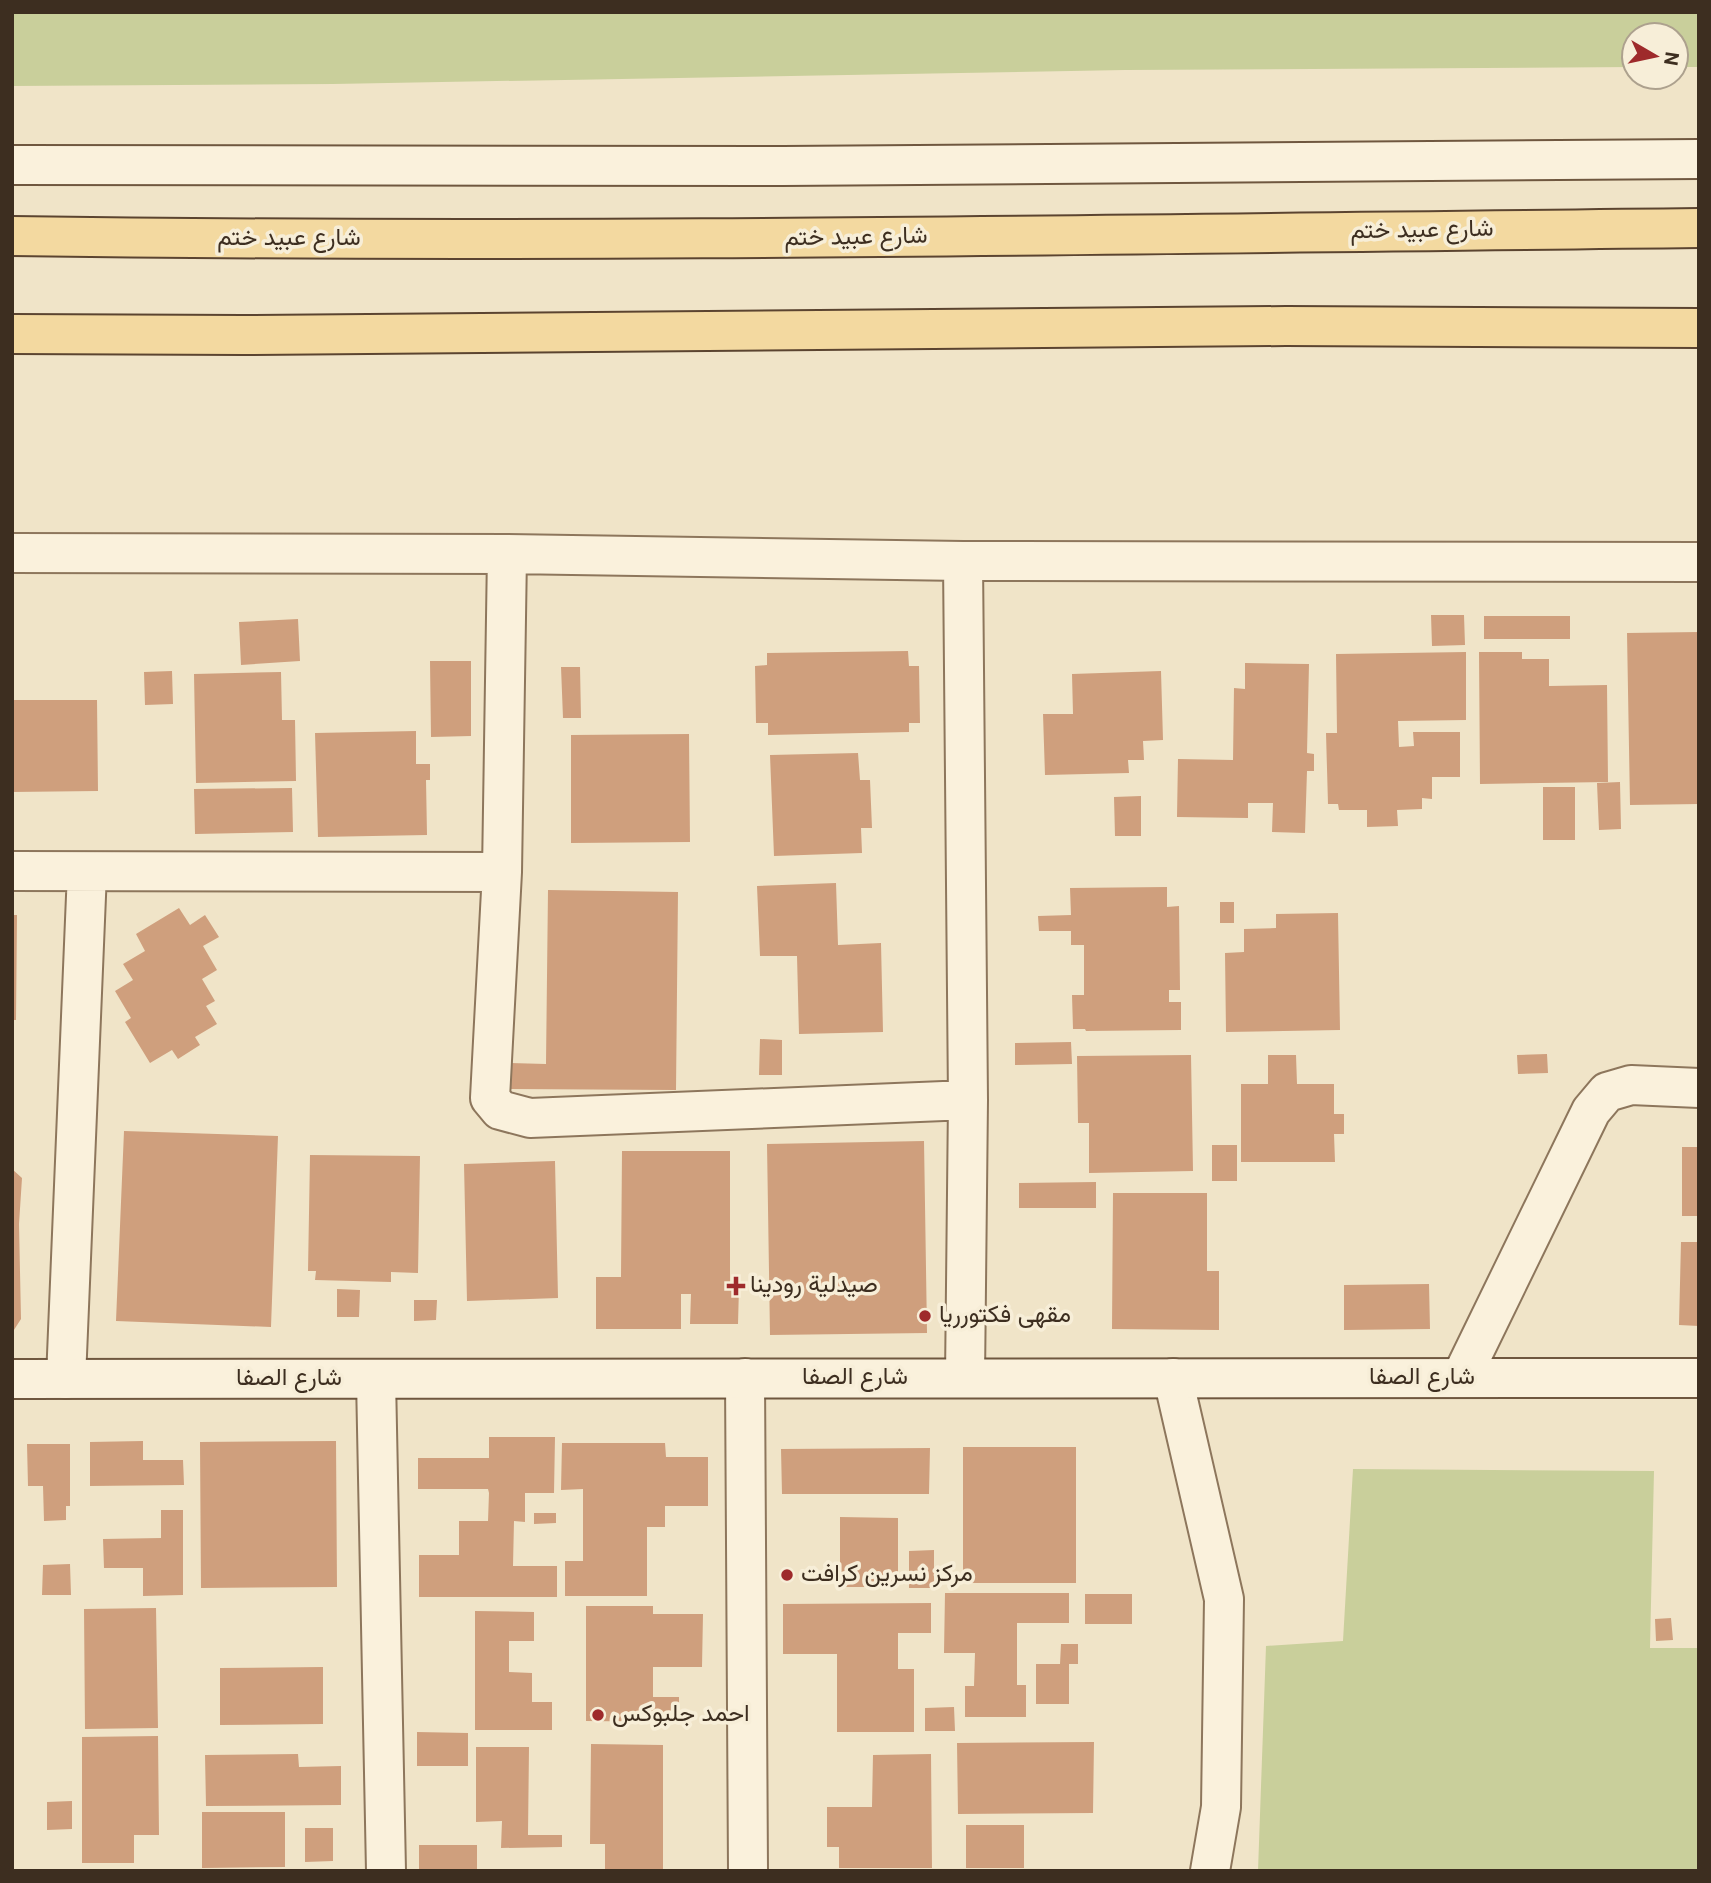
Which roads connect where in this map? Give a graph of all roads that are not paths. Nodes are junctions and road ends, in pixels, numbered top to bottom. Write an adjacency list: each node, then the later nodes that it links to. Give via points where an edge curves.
1 (1699, 159): 2 (street, via 742,166)
2 (12, 165)
3 (1699, 228): 4 (main road, شارع عبيد ختم, via 786,239)
4 (12, 236)
5 (1699, 328): 6 (main road, via 1272,326)
6 (12, 334)
7 (12, 553): 8 (street)
8 (507, 554): 9 (street); 13 (street)
9 (963, 561): 10 (street); 15 (street)
10 (1699, 562)
11 (12, 871): 12 (street)
12 (87, 872): 13 (street); 22 (street)
13 (502, 872): 15 (street, via 490,1098 500,1110 530,1118)
14 (1699, 1088): 19 (street, via 1631,1085 1607,1092 1591,1111)
15 (968, 1100): 17 (street)
16 (745, 1378): 17 (street, شارع الصفا); 23 (street, شارع الصفا); 25 (street)
17 (965, 1378): 18 (street, شارع الصفا)
18 (1173, 1378): 19 (street, شارع الصفا); 26 (street, via 1224,1598 1221,1807)
19 (1461, 1378): 20 (street, شارع الصفا)
20 (1699, 1378)
21 (12, 1379): 22 (street, شارع الصفا)
22 (66, 1379): 23 (street, شارع الصفا)
23 (376, 1379): 24 (street)
24 (386, 1871)
25 (748, 1871)
26 (1210, 1871)

